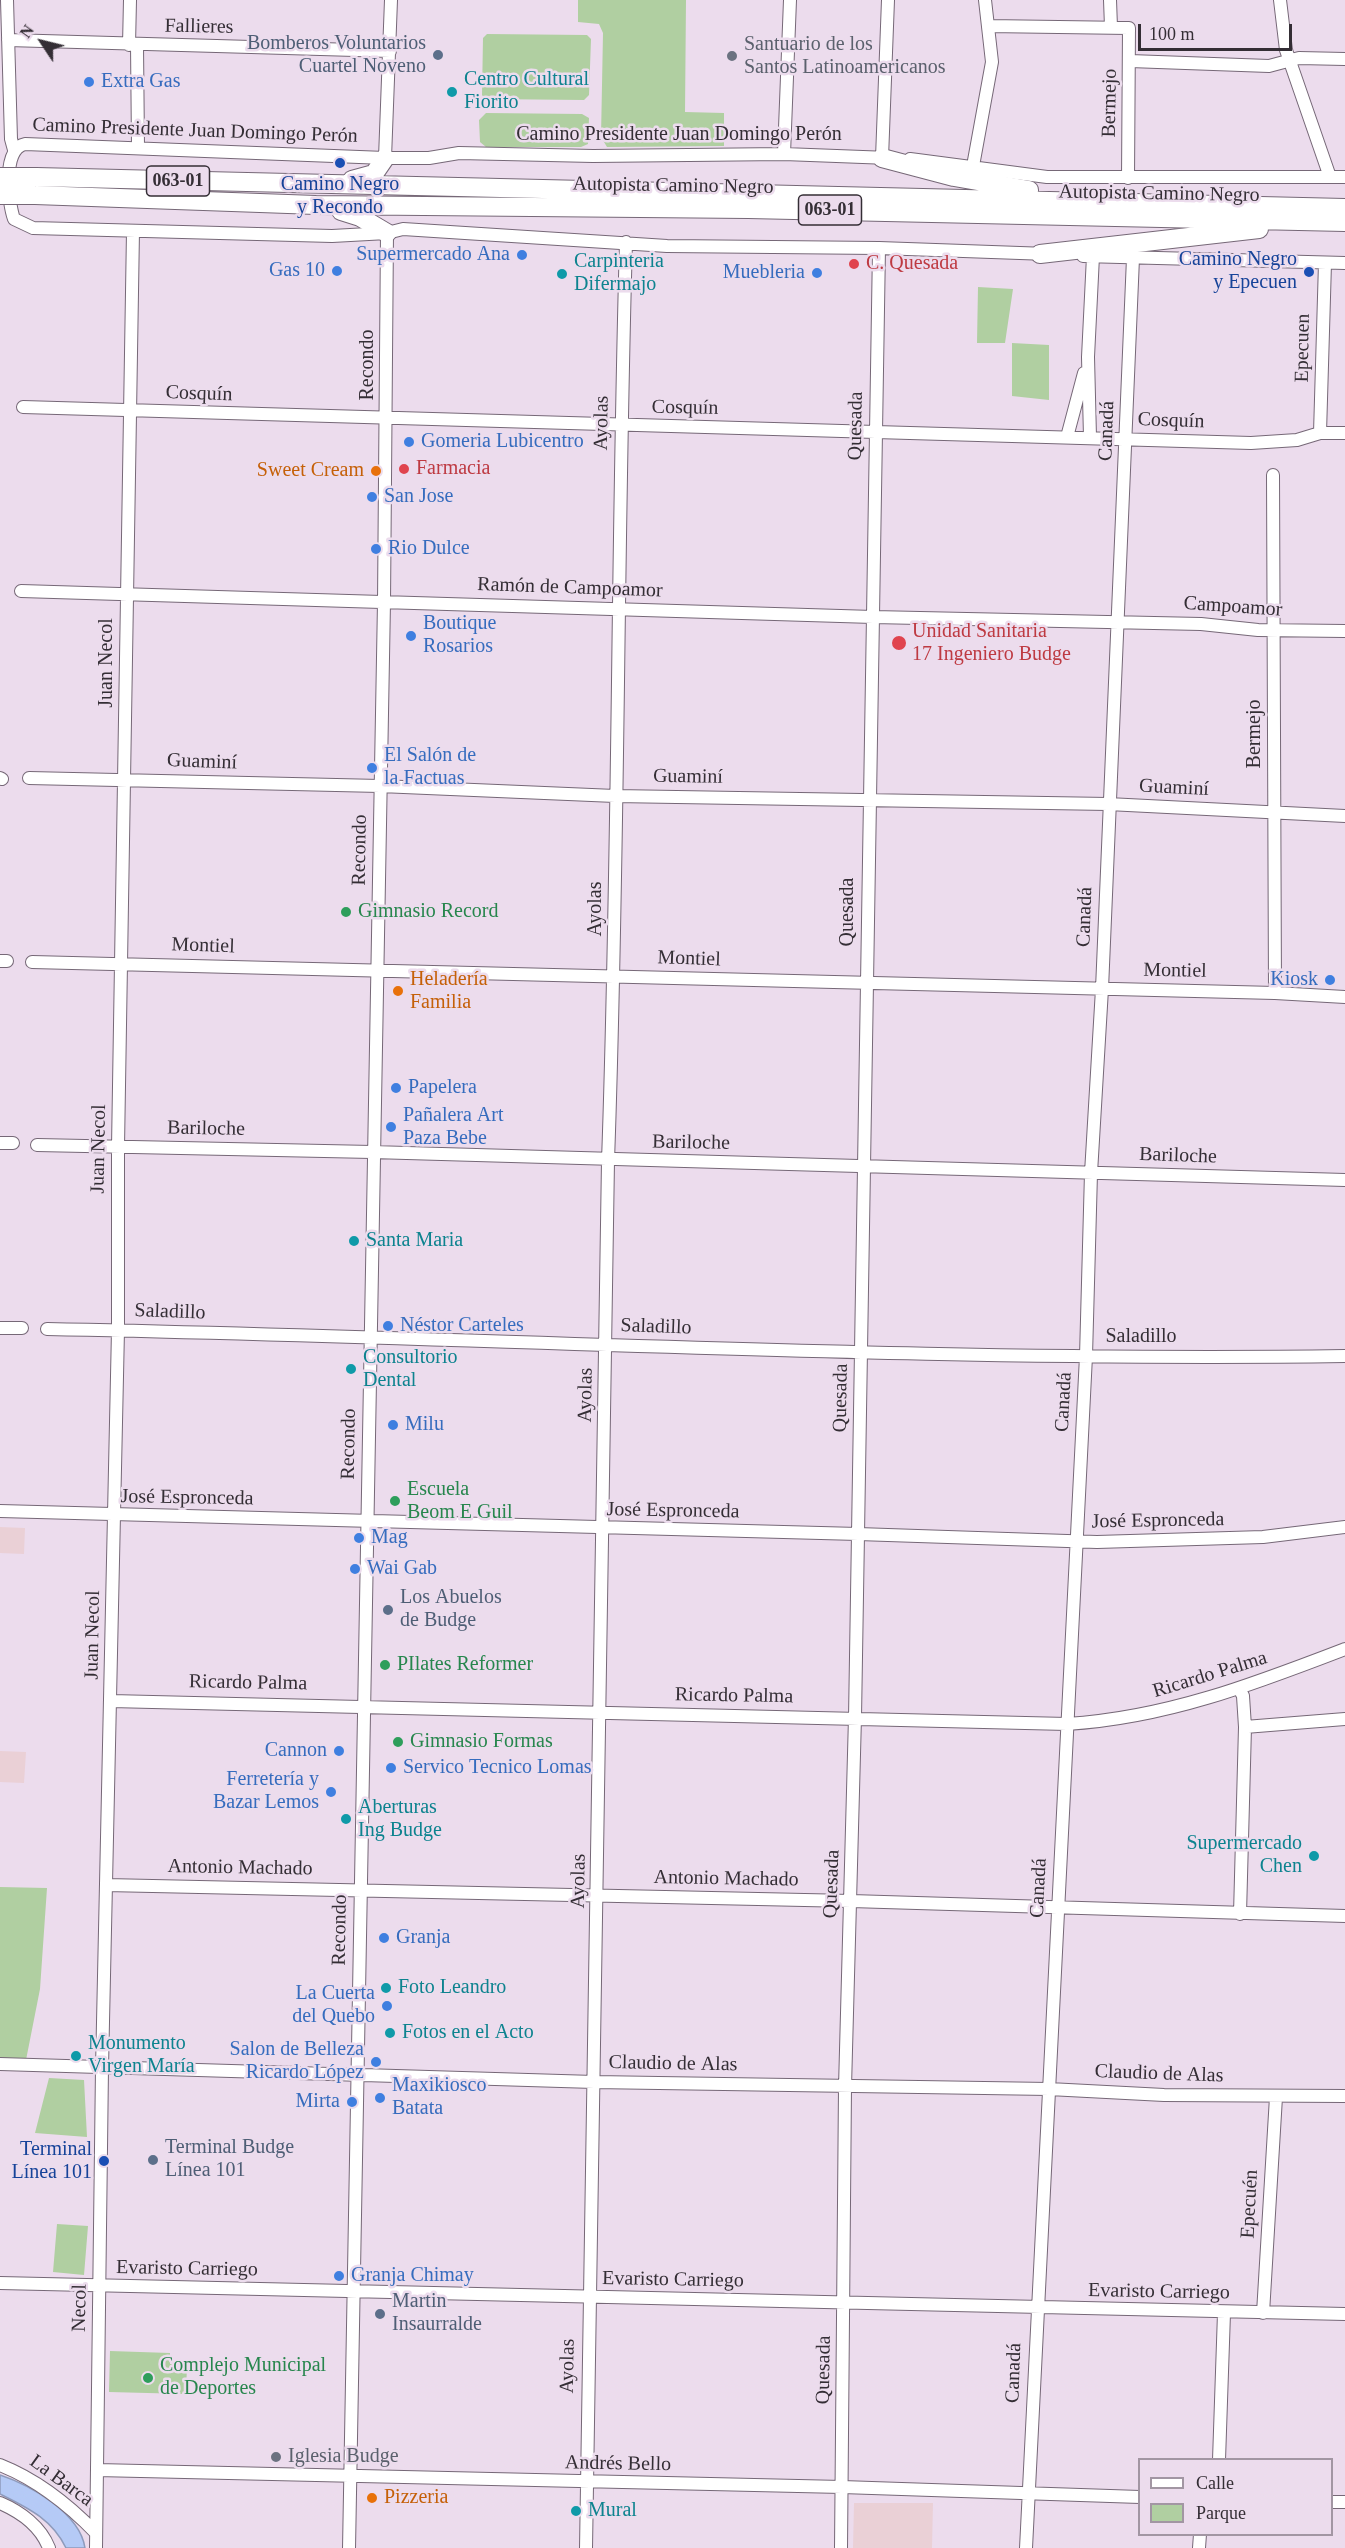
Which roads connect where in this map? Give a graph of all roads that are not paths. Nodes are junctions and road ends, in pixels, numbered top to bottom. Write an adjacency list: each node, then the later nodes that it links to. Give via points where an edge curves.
1 (7, 0): 11 (street)
2 (130, 0): 12 (street)
3 (390, 0): 13 (street)
4 (790, 0): 19 (street)
5 (888, 0): 21 (street)
6 (985, 0): 9 (street)
7 (1110, 0): 10 (street)
8 (1280, 0): 16 (street)
9 (988, 26): 10 (street); 22 (street, via 991,76)
10 (1110, 27): 15 (street, Bermejo, via 1129,28)
11 (8, 40): 12 (street, Fallieres); 18 (street)
12 (133, 45): 13 (street, Fallieres); 17 (street)
13 (390, 51): 20 (street)
14 (1345, 59): 16 (street)
15 (1130, 61): 16 (street, via 1269,66); 26 (street, Bermejo)
16 (1290, 61): 24 (street)
17 (138, 147): 18 (street, Camino Presidente Juan Domingo Perón, via 25,144); 20 (street, Camino Presidente Juan Domingo Perón)
18 (14, 150): 35 (street, Camino Presidente Juan Domingo Perón, via 8,165 12,214 19,224 33,228)
19 (784, 154): 20 (street, Camino Presidente Juan Domingo Perón, via 459,153); 21 (street, Camino Presidente Juan Domingo Perón)
20 (385, 158): 28 (highway, via 380,170 368,178)
21 (882, 158): 22 (street, Camino Presidente Juan Domingo Perón); 30 (highway, via 997,186)
22 (973, 166): 26 (street, Camino Presidente Juan Domingo Perón, via 1047,177)
23 (0, 177): 27 (highway, Autopista Camino Negro / 063-01, bridge)
24 (1330, 177): 25 (street, Camino Presidente Juan Domingo Perón); 26 (street, Camino Presidente Juan Domingo Perón)
25 (1345, 177)
26 (1128, 178)
27 (36, 186): 28 (highway, Autopista Camino Negro / 063-01); 29 (highway, Autopista Camino Negro / 063-01, bridge); 31 (highway, Autopista Camino Negro / 063-01)
28 (321, 186): 30 (highway, Autopista Camino Negro / 063-01)
29 (0, 195)
30 (1138, 203): 32 (highway, Autopista Camino Negro / 063-01)
31 (315, 205): 33 (highway, Autopista Camino Negro / 063-01, via 748,209); 36 (highway, via 360,217)
32 (1345, 208)
33 (1345, 222)
34 (1345, 227): 39 (highway, via 1238,230)
35 (133, 231): 36 (street, Camino Presidente Juan Domingo Perón, via 332,236); 46 (street, Juan Necol)
36 (387, 233): 37 (street, Camino Presidente Juan Domingo Perón, via 403,229); 47 (street, Recondo)
37 (626, 242): 38 (street, Camino Presidente Juan Domingo Perón, via 667,246); 48 (street, Ayolas)
38 (879, 248): 39 (street, Camino Presidente Juan Domingo Perón); 49 (street, Quesada)
39 (1040, 254): 40 (street, Camino Presidente Juan Domingo Perón)
40 (1093, 256): 41 (street, Camino Presidente Juan Domingo Perón); 44 (street)
41 (1133, 258): 42 (street, Camino Presidente Juan Domingo Perón); 54 (street, Canadá)
42 (1324, 263): 43 (street, Camino Presidente Juan Domingo Perón); 50 (street, Epecuen)
43 (1345, 263)
44 (1088, 357): 52 (street); 53 (street)
45 (23, 407): 46 (street, Cosquín)
46 (130, 412): 47 (street, Cosquín); 57 (street, Juan Necol)
47 (387, 419): 48 (street, Cosquín); 58 (street, Recondo)
48 (621, 426): 49 (street, Cosquín); 59 (street, Ayolas)
49 (875, 433): 52 (street, Cosquín); 60 (street, Quesada)
50 (1320, 433): 51 (street, Cosquín); 54 (street, Cosquín, via 1297,440 1251,443)
51 (1345, 433)
52 (1067, 436): 53 (street, Cosquín)
53 (1090, 438): 54 (street, Cosquín)
54 (1126, 439): 61 (street, Canadá)
55 (1273, 475): 62 (street, Bermejo)
56 (21, 591): 57 (street, Ramón de Campoamor)
57 (126, 593): 58 (street, Ramón de Campoamor); 65 (street, Juan Necol)
58 (384, 602): 59 (street, Ramón de Campoamor); 66 (street, Recondo)
59 (618, 609): 60 (street, Ramón de Campoamor); 67 (street, Ayolas)
60 (873, 617): 61 (street, Ramón de Campoamor); 68 (street, Quesada)
61 (1119, 622): 62 (street, Campoamor); 69 (street, Canadá)
62 (1274, 630): 63 (street, Campoamor); 70 (street, Bermejo)
63 (1345, 631)
64 (29, 778): 65 (street, Guaminí)
65 (126, 779): 66 (street, Guaminí); 73 (street, Juan Necol)
66 (380, 786): 67 (street, Guaminí); 74 (street, Recondo)
67 (615, 796): 68 (street, Guaminí); 75 (street, Ayolas)
68 (868, 799): 69 (street, Guaminí); 76 (street, Quesada)
69 (1108, 804): 70 (street, Guaminí); 77 (street, Canadá)
70 (1275, 812): 71 (street, Guaminí); 78 (street, Bermejo)
71 (1345, 816)
72 (32, 962): 73 (street, Montiel)
73 (122, 963): 74 (street, Montiel); 83 (street, Juan Necol)
74 (378, 972): 75 (street, Montiel); 84 (street, Recondo)
75 (615, 976): 76 (street, Montiel); 85 (street, Ayolas)
76 (867, 984): 77 (street, Montiel); 86 (street, Quesada)
77 (1102, 989): 78 (street, Montiel); 87 (street, Canadá)
78 (1275, 993): 79 (street, Montiel)
79 (1345, 997)
80 (0, 1143): 81 (street)
81 (13, 1143)
82 (37, 1145): 83 (street, Bariloche)
83 (118, 1147): 84 (street, Bariloche); 92 (street, Juan Necol)
84 (372, 1152): 85 (street, Bariloche); 93 (street, Recondo)
85 (608, 1161): 86 (street, Bariloche); 94 (street, Ayolas)
86 (864, 1166): 87 (street, Bariloche); 95 (street, Quesada)
87 (1091, 1173): 88 (street, Bariloche); 96 (street, Canadá)
88 (1345, 1180)
89 (0, 1328): 90 (street)
90 (22, 1328)
91 (47, 1329): 92 (street, Saladillo)
92 (118, 1330): 93 (street, Saladillo); 99 (street, Juan Necol)
93 (370, 1337): 94 (street, Saladillo); 100 (street, Recondo)
94 (606, 1345): 95 (street, Saladillo); 102 (street, Ayolas)
95 (861, 1353): 96 (street, Saladillo); 103 (street, Quesada)
96 (1086, 1356): 97 (street, Saladillo); 104 (street, Canadá)
97 (1345, 1356)
98 (0, 1511): 99 (street, José Espronceda)
99 (115, 1515): 100 (street, José Espronceda); 107 (street, Juan Necol)
100 (367, 1522): 102 (street, José Espronceda); 108 (street, Recondo)
101 (1345, 1527): 104 (street, José Espronceda, via 1254,1538)
102 (604, 1529): 103 (street, José Espronceda); 109 (street, Ayolas)
103 (858, 1534): 104 (street, José Espronceda); 110 (street, Quesada)
104 (1077, 1542): 112 (street, Canadá)
105 (1345, 1649): 106 (street, Ricardo Palma)
106 (1240, 1690): 112 (street, Ricardo Palma, via 1182,1707); 113 (street)
107 (111, 1701): 108 (street, Ricardo Palma); 114 (street, Juan Necol)
108 (365, 1705): 109 (street, Ricardo Palma); 115 (street, Recondo)
109 (601, 1713): 110 (street, Ricardo Palma); 116 (street, Ayolas)
110 (855, 1717): 112 (street, Ricardo Palma); 117 (street, Quesada)
111 (1345, 1719): 113 (street)
112 (1067, 1724): 118 (street, Canadá)
113 (1245, 1727): 119 (street)
114 (106, 1885): 115 (street, Antonio Machado); 122 (street, Juan Necol)
115 (360, 1890): 116 (street, Antonio Machado); 123 (street, Recondo)
116 (598, 1896): 117 (street, Antonio Machado); 124 (street, Ayolas)
117 (851, 1901): 118 (street, Antonio Machado); 125 (street, Quesada)
118 (1057, 1907): 119 (street, Antonio Machado); 126 (street, Canadá)
119 (1240, 1914): 120 (street, Antonio Machado)
120 (1345, 1916)
121 (0, 2064): 122 (street, Claudio de Alas)
122 (102, 2068): 123 (street, Claudio de Alas); 130 (street, Necol)
123 (358, 2073): 124 (street, Claudio de Alas); 131 (street, Recondo)
124 (594, 2082): 125 (street, Claudio de Alas); 132 (street, Ayolas)
125 (845, 2087): 126 (street, Claudio de Alas); 133 (street, Quesada)
126 (1049, 2089): 128 (street, Claudio de Alas); 134 (street, Canadá)
127 (1345, 2096): 128 (street, Claudio de Alas)
128 (1276, 2097): 136 (street, Epecuén)
129 (0, 2283): 130 (street, Evaristo Carriego)
130 (100, 2286): 131 (street, Evaristo Carriego); 140 (street, Necol)
131 (355, 2291): 132 (street, Evaristo Carriego); 141 (street, Recondo)
132 (590, 2298): 133 (street, Evaristo Carriego); 142 (street, Ayolas)
133 (845, 2303): 134 (street, Evaristo Carriego); 143 (street, Quesada)
134 (1036, 2308): 135 (street, Evaristo Carriego); 144 (street, Canadá)
135 (1224, 2313): 136 (street, Evaristo Carriego); 138 (street)
136 (1263, 2313): 137 (street, Evaristo Carriego)
137 (1345, 2314)
138 (1219, 2458)
139 (0, 2465): 147 (street, La Barca, via 46,2489)
140 (97, 2470): 141 (street, Andrés Bello); 147 (street, Necol)
141 (350, 2478): 142 (street, Andrés Bello); 150 (street, Recondo)
142 (585, 2483): 143 (street, Andrés Bello); 151 (street, Ayolas)
143 (842, 2487): 144 (street, Andrés Bello); 152 (street, Quesada)
144 (1029, 2493): 145 (street, Andrés Bello); 153 (street, Canadá)
145 (1138, 2497)
146 (0, 2503): 148 (street, via 27,2518)
147 (96, 2533): 149 (street, Necol)
148 (50, 2548)
149 (96, 2548)
150 (349, 2548)
151 (586, 2548)
152 (841, 2548)
153 (1026, 2548)

